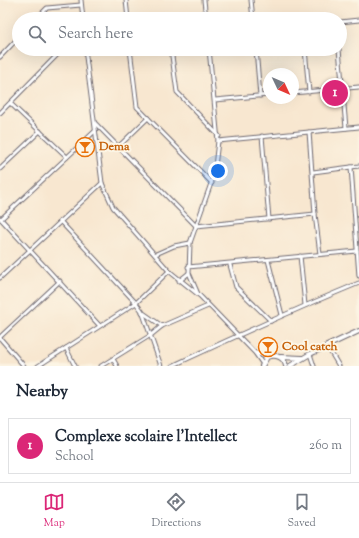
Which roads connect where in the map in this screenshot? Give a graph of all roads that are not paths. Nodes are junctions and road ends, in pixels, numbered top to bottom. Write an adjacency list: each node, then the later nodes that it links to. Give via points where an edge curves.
1 (81, 0): 5 (street)
2 (126, 0): 8 (street)
3 (204, 0): 9 (street)
4 (251, 0): 10 (street)
5 (81, 5): 6 (street, via 47,8); 7 (street)
6 (43, 12)
7 (82, 12)
8 (127, 12)
9 (205, 12)
10 (252, 12)
11 (359, 20): 12 (street)
12 (347, 21)
13 (12, 44): 22 (street)
14 (56, 56): 30 (street)
15 (86, 56): 35 (street)
16 (131, 56): 34 (street, via 136,105)
17 (172, 56): 41 (street, via 177,92)
18 (210, 56): 29 (street)
19 (257, 56): 27 (street)
20 (306, 56): 25 (street)
21 (340, 56): 24 (street)
22 (0, 57)
23 (359, 87): 24 (street)
24 (342, 88): 25 (street); 37 (street)
25 (309, 92): 26 (street)
26 (299, 93)
27 (260, 96): 28 (street); 29 (street)
28 (263, 96)
29 (215, 100): 41 (street)
30 (10, 103): 32 (street); 38 (street)
31 (0, 105): 32 (street)
32 (5, 108): 33 (street)
33 (0, 113)
34 (148, 118): 44 (street); 51 (street)
35 (94, 122): 39 (street); 44 (street)
36 (359, 127): 37 (street)
37 (346, 128): 40 (street)
38 (40, 131): 45 (street); 48 (street)
39 (95, 131): 45 (street); 50 (street)
40 (309, 132): 42 (street); 49 (street)
41 (219, 136): 43 (street)
42 (262, 136): 43 (street); 54 (street)
43 (218, 141): 51 (street)
44 (118, 147): 56 (street)
45 (67, 157): 53 (street)
46 (359, 166): 47 (street)
47 (351, 167): 49 (street); 59 (street)
48 (0, 169)
49 (313, 172): 52 (street)
50 (102, 183): 55 (street); 60 (street, via 117,213)
51 (212, 184): 56 (street)
52 (315, 214): 54 (street); 61 (street)
53 (0, 218): 58 (street)
54 (270, 219): 56 (street)
55 (60, 221): 58 (street); 74 (street)
56 (196, 226): 57 (street)
57 (190, 243): 60 (street, via 174,246); 65 (street)
58 (30, 249): 69 (street); 70 (street)
59 (357, 251): 61 (street); 68 (street)
60 (156, 254): 66 (street)
61 (320, 254): 62 (street)
62 (300, 256): 63 (street); 75 (street)
63 (268, 260): 64 (street); 78 (street)
64 (230, 265): 65 (street); 79 (street, via 236,287)
65 (188, 267): 67 (street)
66 (169, 272): 71 (street); 74 (street)
67 (189, 273): 71 (street); 73 (street)
68 (359, 276)
69 (0, 278)
70 (60, 281): 80 (street); 85 (street)
71 (179, 281): 73 (street)
72 (359, 283): 75 (street, via 330,297)
73 (200, 296): 76 (street)
74 (136, 303): 77 (street); 80 (street)
75 (305, 305): 78 (street)
76 (208, 306): 81 (street); 84 (street)
77 (142, 312): 81 (street); 83 (street)
78 (282, 315): 79 (street)
79 (271, 322): 84 (street)
80 (100, 325): 87 (street)
81 (162, 326): 83 (street)
82 (359, 331): 86 (street)
83 (151, 335): 92 (street); 100 (street)
84 (238, 336): 88 (street); 101 (street)
85 (0, 338): 95 (street)
86 (327, 346): 89 (street); 105 (street)
87 (66, 348): 96 (street); 97 (street)
88 (255, 353): 90 (street); 94 (street)
89 (310, 354): 93 (street); 104 (street)
90 (268, 357): 91 (street); 94 (street)
91 (279, 357): 93 (street); 102 (street)
92 (113, 358): 98 (street); 99 (street)
93 (302, 358): 103 (street)
94 (262, 365)
95 (24, 366)
96 (38, 366)
97 (75, 366)
98 (101, 366)
99 (117, 366)
100 (161, 366)
101 (172, 366)
102 (286, 366)
103 (290, 366)
104 (314, 366)
105 (339, 366)

